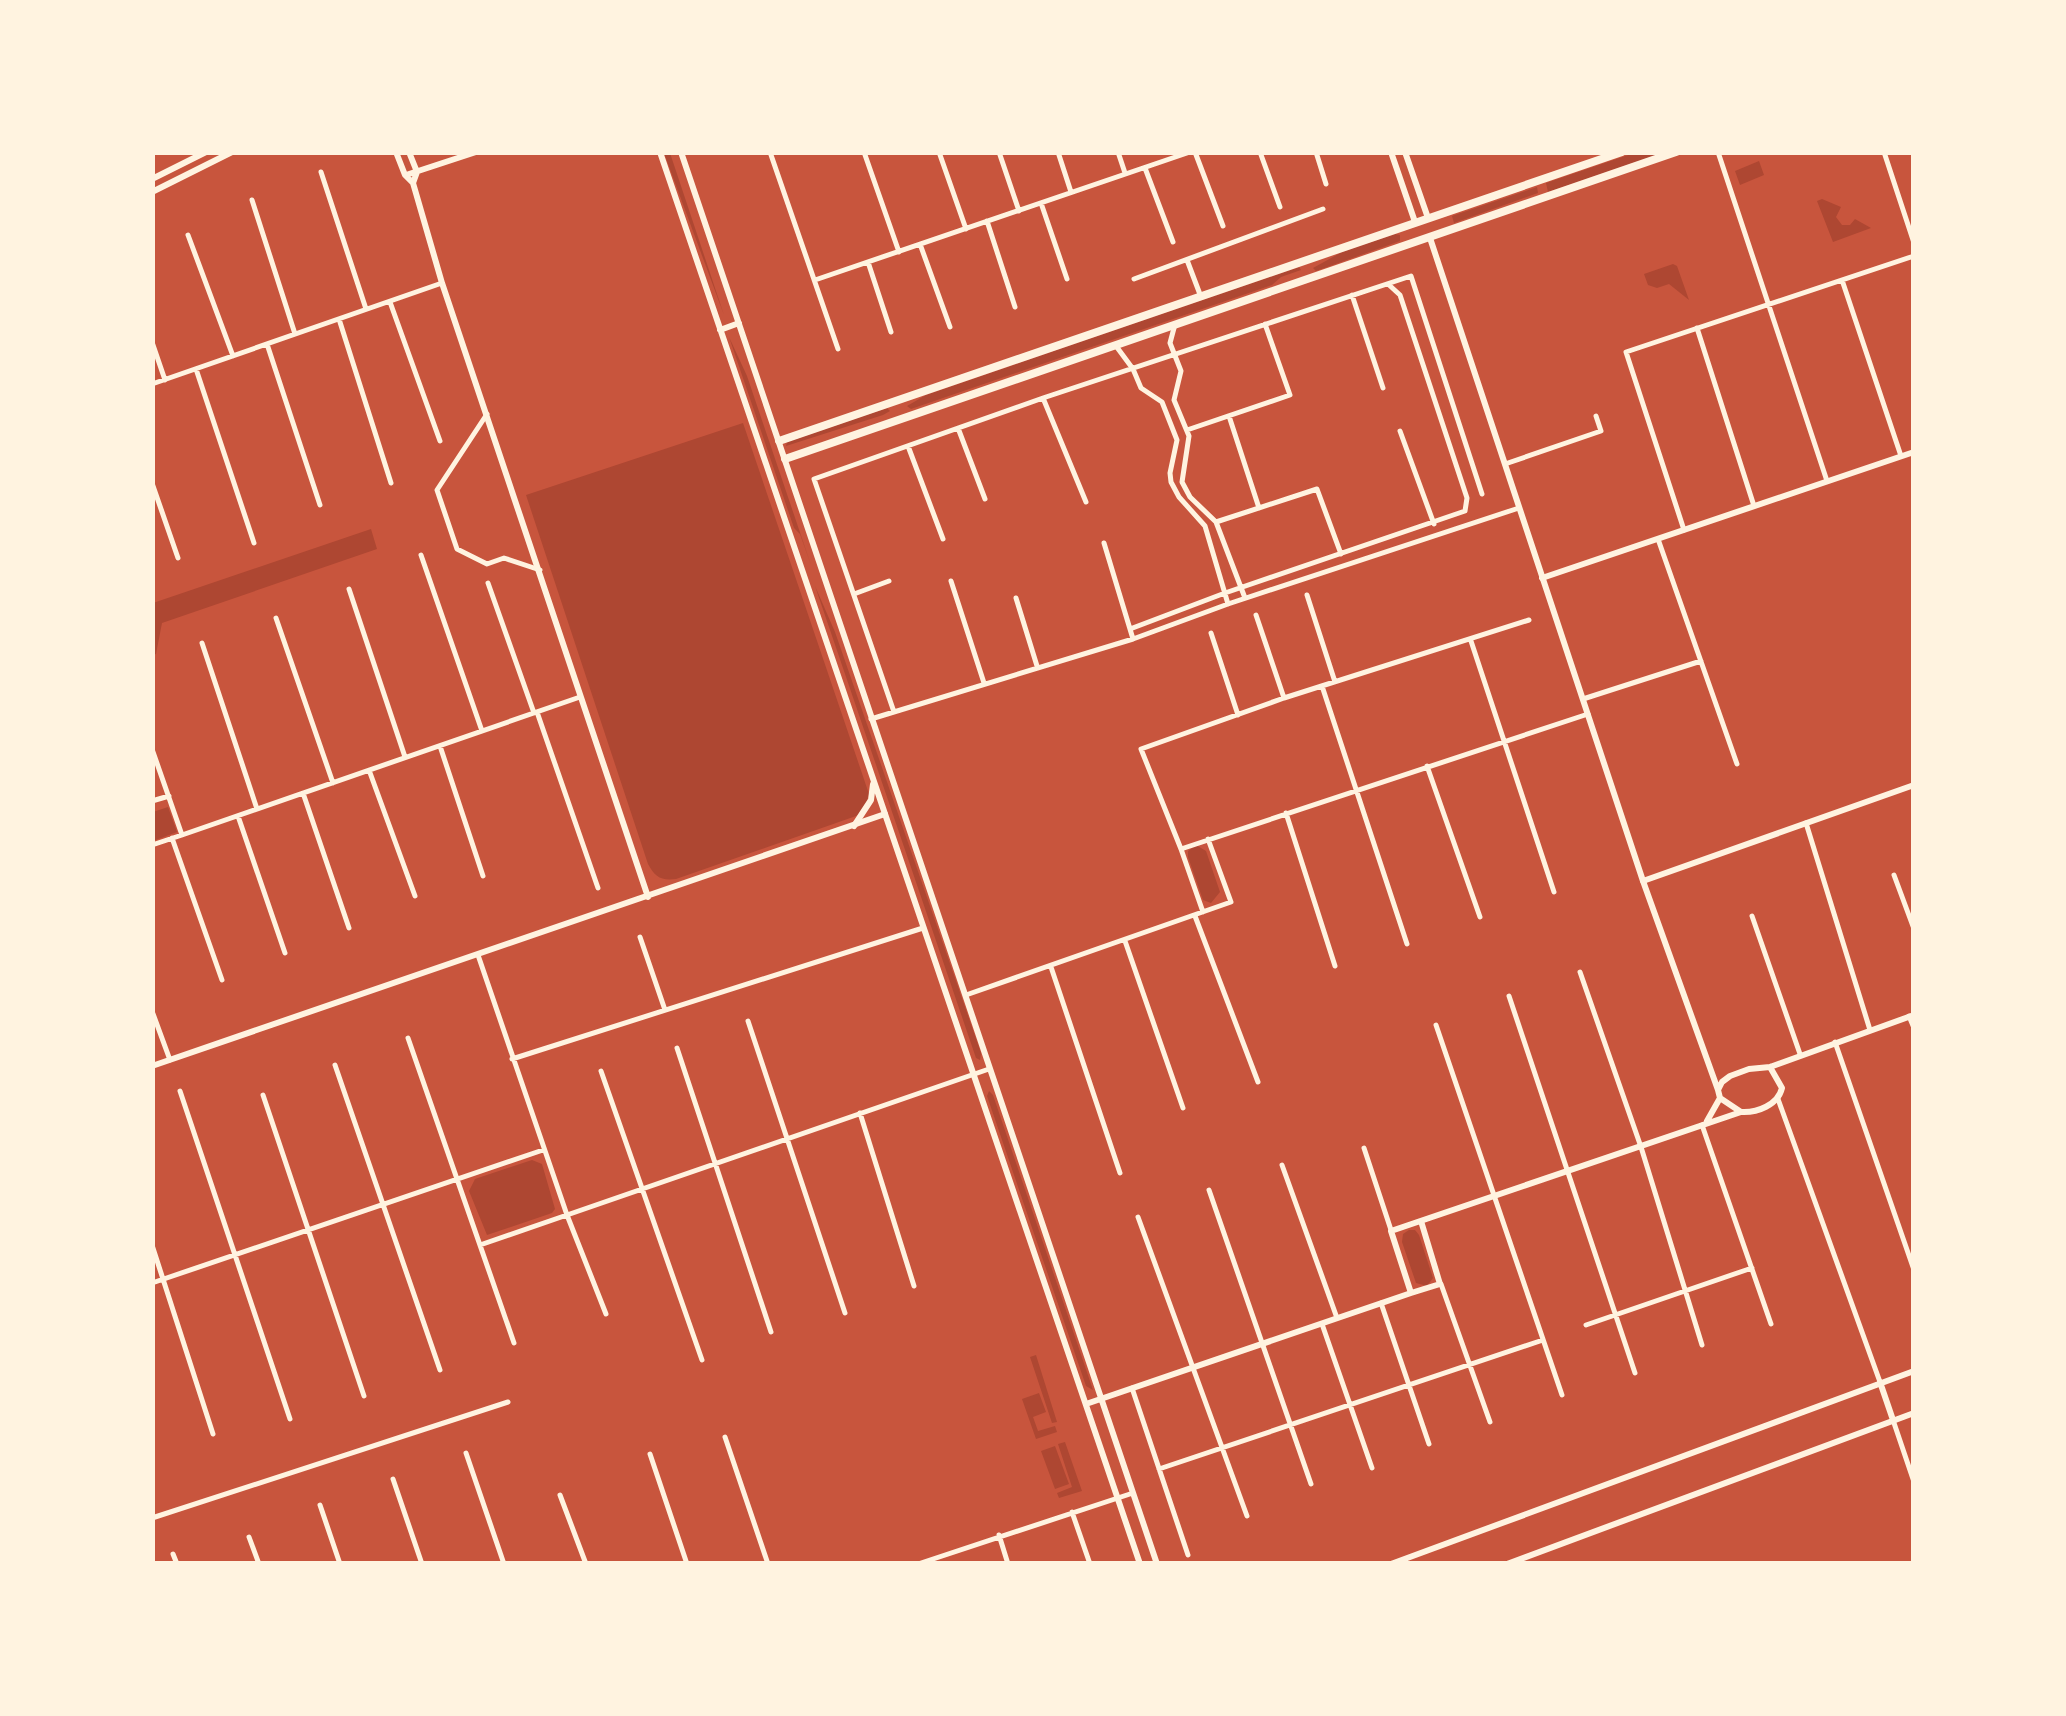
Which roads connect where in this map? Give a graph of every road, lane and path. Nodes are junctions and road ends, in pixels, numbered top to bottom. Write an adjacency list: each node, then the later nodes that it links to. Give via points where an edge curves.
1 (206, 152): 28 (main road)
2 (232, 152): 32 (main road)
3 (476, 152): 25 (main road)
4 (660, 152): 76 (main road)
5 (681, 152): 71 (main road)
6 (770, 152): 58 (street)
7 (864, 152): 52 (street)
8 (939, 152): 46 (street)
9 (999, 152): 41 (street)
10 (1058, 152): 33 (street)
11 (1118, 152): 26 (street)
12 (1192, 152): 23 (street); 45 (street)
13 (1260, 152): 38 (street)
14 (1316, 152): 31 (street)
15 (1391, 152): 39 (main road)
16 (1406, 152): 37 (main road)
17 (1622, 152): 29 (main road)
18 (1676, 152): 35 (main road)
19 (1718, 152): 67 (street)
20 (1884, 152): 50 (street)
21 (413, 153): 22 (main road); 25 (main road)
22 (397, 156): 27 (main road)
23 (1145, 168): 26 (street); 49 (street)
24 (321, 172): 69 (street)
25 (417, 172): 27 (main road); 30 (main road)
26 (1126, 174): 33 (street)
27 (405, 175): 30 (main road)
28 (152, 179)
29 (1534, 182): 35 (main road, via 1542,186); 42 (main road)
30 (414, 183): 62 (main road)
31 (1326, 184)
32 (152, 192)
33 (1072, 193): 36 (street)
34 (252, 200): 78 (street)
35 (1541, 200): 48 (main road)
36 (1040, 203): 41 (street); 57 (street)
37 (1422, 203): 39 (main road); 42 (main road)
38 (1280, 208)
39 (1410, 208): 44 (main road)
40 (1323, 209): 54 (street)
41 (1019, 211): 43 (street)
42 (1428, 218): 44 (main road)
43 (987, 222): 46 (street); 68 (street)
44 (1415, 222): 55 (main road)
45 (1223, 226)
46 (966, 229): 51 (street)
47 (188, 235): 84 (street)
48 (1430, 238): 60 (main road); 105 (main road)
49 (1173, 242)
50 (1914, 243)
51 (920, 244): 52 (street); 73 (street)
52 (899, 252): 56 (street)
53 (1914, 256): 61 (street)
54 (1186, 260): 59 (street); 65 (street)
55 (1303, 261): 60 (main road); 65 (main road)
56 (868, 262): 58 (street); 77 (street)
57 (1067, 279)
58 (815, 280): 82 (street)
59 (1134, 280)
60 (1310, 280): 74 (main road)
61 (1842, 280): 67 (street); 103 (street)
62 (442, 283): 66 (street); 92 (main road)
63 (1388, 284): 64 (street); 109 (street, via 1410,276); 117 (street, via 1400,295 1467,498 1461,514)
64 (1352, 295): 72 (street); 89 (street)
65 (1200, 296): 91 (main road)
66 (390, 301): 69 (street); 99 (street)
67 (1769, 304): 75 (street); 106 (street)
68 (1015, 307)
69 (366, 309): 70 (street)
70 (339, 319): 78 (street); 108 (street)
71 (739, 323): 76 (main road); 100 (main road)
72 (1265, 324): 83 (street); 93 (street, via 1290,395)
73 (950, 326)
74 (1174, 328): 81 (main road); 83 (street)
75 (1698, 328): 113 (street); 118 (street, via 1626,352)
76 (720, 330): 128 (main road)
77 (892, 332)
78 (295, 334): 80 (street)
79 (152, 342): 87 (street)
80 (268, 344): 84 (street); 112 (street)
81 (1116, 346): 86 (street); 95 (main road)
82 (838, 349)
83 (1175, 354): 86 (street); 97 (street, via 1181,370 1174,400)
84 (234, 356): 85 (street)
85 (196, 369): 87 (street); 121 (street)
86 (1134, 369): 90 (street); 135 (street, via 1141,388 1162,402 1177,440 1171,482 1206,526)
87 (165, 380): 88 (street)
88 (152, 384)
89 (1383, 388)
90 (1042, 398): 96 (street); 111 (street)
91 (896, 401): 95 (main road); 100 (main road)
92 (487, 414): 126 (main road); 126 (street, via 436,490 457,549 488,564 504,558)
93 (1229, 416): 97 (street); 114 (street)
94 (1596, 416): 105 (street, via 1601,431)
95 (902, 419): 104 (main road)
96 (958, 428): 101 (street); 110 (street)
97 (1187, 430): 116 (street, via 1184,490)
98 (1400, 431): 117 (street)
99 (440, 440)
100 (779, 440): 104 (main road)
101 (908, 446): 120 (street); 136 (street, via 814,480)
102 (1914, 452): 103 (main road)
103 (1900, 456): 106 (main road)
104 (786, 459): 127 (main road)
105 (1505, 464): 115 (main road)
106 (1826, 481): 113 (main road)
107 (152, 482): 125 (street)
108 (391, 483)
109 (1482, 494)
110 (985, 499)
111 (1086, 502)
112 (320, 505)
113 (1754, 506): 118 (main road)
114 (1259, 508): 116 (street); 123 (street, via 1317,489)
115 (1519, 508): 129 (main road); 139 (street)
116 (1216, 522): 133 (street)
117 (1434, 524): 123 (street)
118 (1684, 530): 119 (main road)
119 (1658, 538): 129 (main road); 149 (street)
120 (943, 539)
121 (254, 543)
122 (1104, 543): 144 (street)
123 (1341, 554): 133 (street)
124 (421, 555): 162 (street)
125 (178, 558)
126 (540, 570): 154 (main road)
127 (822, 572): 128 (main road); 161 (main road)
128 (806, 578): 170 (main road)
129 (1542, 578): 156 (main road)
130 (889, 581): 136 (street)
131 (950, 581): 152 (street)
132 (488, 583): 158 (street)
133 (1240, 588): 135 (street); 139 (street)
134 (349, 589): 166 (street)
135 (1225, 593): 140 (street); 144 (street)
136 (854, 594): 157 (street)
137 (1307, 595): 151 (street)
138 (1016, 598): 150 (street)
139 (1244, 598): 140 (street)
140 (1228, 604): 146 (street)
141 (1256, 615): 155 (street)
142 (276, 618): 171 (street)
143 (1528, 620): 147 (street)
144 (1130, 629): 146 (street)
145 (1211, 633): 160 (street)
146 (1133, 639): 150 (street)
147 (1471, 640): 151 (street); 163 (street)
148 (202, 643): 177 (street)
149 (1701, 662): 156 (street); 167 (street)
150 (1037, 666): 152 (street)
151 (1335, 682): 153 (street)
152 (984, 683): 157 (street)
153 (1322, 686): 155 (street); 173 (street)
154 (583, 696): 158 (street); 194 (main road)
155 (1284, 698): 160 (street)
156 (1583, 700): 159 (main road)
157 (894, 712): 161 (street)
158 (535, 713): 162 (street); 191 (street)
159 (1588, 714): 163 (street); 190 (main road)
160 (1238, 715): 187 (street, via 1141,748)
161 (871, 719): 211 (main road)
162 (482, 731): 164 (street)
163 (1503, 740): 168 (street); 192 (street)
164 (440, 746): 166 (street); 189 (street)
165 (152, 750): 175 (street)
166 (406, 758): 169 (street)
167 (1737, 764)
168 (1427, 766): 173 (street); 198 (street)
169 (369, 770): 171 (street); 193 (street)
170 (873, 778): 179 (main road); 182 (main road, via 871,800)
171 (333, 783): 174 (street)
172 (1914, 785): 181 (main road)
173 (1356, 789): 178 (street); 204 (street)
174 (303, 793): 177 (street); 199 (street)
175 (169, 796): 176 (street); 183 (street)
176 (152, 801)
177 (257, 809): 180 (street)
178 (1286, 813): 185 (street); 208 (street)
179 (885, 814): 182 (main road); 200 (main road)
180 (238, 816): 183 (street); 205 (street)
181 (1806, 823): 190 (main road); 219 (street)
182 (854, 826): 194 (main road)
183 (182, 835): 184 (street)
184 (172, 838): 186 (street); 210 (street)
185 (1208, 839): 187 (street); 195 (street, via 1230,902)
186 (152, 845)
187 (1181, 849): 195 (street)
188 (1894, 875): 201 (street)
189 (483, 876)
190 (1642, 881): 234 (main road)
191 (598, 888)
192 (1554, 892)
193 (415, 896)
194 (648, 897): 206 (main road)
195 (1204, 912): 196 (street)
196 (1195, 916): 203 (street); 232 (street)
197 (1752, 916): 223 (street)
198 (1480, 917)
199 (349, 928)
200 (924, 928): 213 (street); 231 (main road)
201 (1914, 929)
202 (640, 936): 213 (street)
203 (1125, 940): 207 (street); 237 (street)
204 (1407, 944)
205 (286, 954)
206 (478, 955): 224 (street); 225 (main road)
207 (1051, 966): 211 (street); 248 (street)
208 (1335, 966)
209 (1580, 972): 242 (street)
210 (222, 980)
211 (964, 996): 229 (main road)
212 (1509, 996): 247 (street)
213 (665, 1010): 224 (street)
214 (152, 1011): 225 (street)
215 (1911, 1016): 218 (street); 219 (main road)
216 (748, 1021): 241 (street)
217 (1436, 1025): 252 (street)
218 (1914, 1028)
219 (1870, 1030): 221 (main road)
220 (408, 1038): 249 (street)
221 (1835, 1042): 223 (main road); 263 (street)
222 (677, 1048): 245 (street)
223 (1800, 1054): 228 (main road)
224 (512, 1059): 244 (street)
225 (170, 1060): 227 (main road)
226 (336, 1065): 253 (street)
227 (152, 1066)
228 (1770, 1066): 234 (main road, via 1730,1076); 236 (main road, via 1782,1088)
229 (988, 1069): 231 (street); 294 (main road)
230 (601, 1071): 250 (street)
231 (974, 1074): 239 (street); 296 (main road)
232 (1258, 1082)
233 (180, 1091): 261 (street)
234 (1719, 1094): 238 (main road); 240 (main road)
235 (263, 1095): 257 (street)
236 (1778, 1099): 238 (main road); 289 (street)
237 (1182, 1108)
238 (1741, 1112): 240 (main road)
239 (860, 1113): 241 (street); 267 (street)
240 (1702, 1125): 242 (main road); 262 (street)
241 (787, 1138): 245 (street); 271 (street)
242 (1641, 1147): 247 (main road); 268 (street)
243 (1364, 1148): 258 (street)
244 (542, 1150): 249 (street); 254 (street)
245 (716, 1164): 250 (street); 278 (street)
246 (1282, 1164): 274 (street)
247 (1566, 1172): 252 (main road); 273 (street)
248 (1120, 1173)
249 (458, 1180): 253 (street); 260 (street)
250 (642, 1189): 254 (street); 283 (street)
251 (1209, 1190): 281 (street)
252 (1495, 1196): 256 (main road); 279 (street)
253 (383, 1204): 257 (street); 286 (street)
254 (567, 1215): 260 (street); 272 (street)
255 (1138, 1217): 285 (street)
256 (1421, 1221): 258 (main road); 266 (main road)
257 (310, 1229): 261 (street); 292 (street)
258 (1391, 1230): 269 (main road)
259 (152, 1245): 264 (street)
260 (480, 1245): 280 (street)
261 (236, 1254): 264 (street); 299 (street)
262 (1752, 1268): 268 (street); 276 (street)
263 (1914, 1270)
264 (164, 1280): 265 (street); 303 (street)
265 (152, 1283)
266 (1440, 1284): 269 (main road); 284 (street)
267 (914, 1286)
268 (1684, 1292): 273 (street); 282 (street)
269 (1411, 1293): 270 (main road)
270 (1381, 1304): 274 (main road); 290 (street)
271 (845, 1313)
272 (606, 1314)
273 (1615, 1315): 277 (street); 288 (street)
274 (1337, 1318): 275 (main road)
275 (1322, 1323): 281 (main road); 297 (street)
276 (1772, 1324)
277 (1586, 1325)
278 (772, 1332)
279 (1543, 1340): 284 (street); 293 (street)
280 (514, 1342)
281 (1263, 1342): 285 (main road); 302 (street)
282 (1702, 1345)
283 (702, 1360)
284 (1470, 1364): 290 (street); 301 (street)
285 (1191, 1367): 291 (main road); 306 (street)
286 (440, 1370)
287 (1914, 1371): 289 (main road)
288 (1634, 1372)
289 (1880, 1382): 300 (main road); 339 (main road)
290 (1409, 1386): 297 (street); 305 (street)
291 (1132, 1388): 294 (main road); 310 (street)
292 (364, 1396)
293 (1562, 1396)
294 (1101, 1398): 296 (main road); 314 (main road)
295 (508, 1402): 320 (street)
296 (1086, 1404): 316 (main road)
297 (1349, 1406): 302 (street); 309 (street)
298 (1914, 1413): 300 (main road)
299 (290, 1419)
300 (1893, 1420): 312 (street); 340 (main road)
301 (1490, 1422)
302 (1290, 1426): 306 (street); 313 (street)
303 (213, 1434)
304 (725, 1437): 333 (street)
305 (1429, 1444)
306 (1224, 1448): 310 (street); 319 (street)
307 (466, 1453): 330 (street)
308 (650, 1454): 332 (street)
309 (1372, 1468)
310 (1159, 1469): 324 (street)
311 (393, 1479): 329 (street)
312 (1914, 1482)
313 (1311, 1484)
314 (1133, 1492): 316 (street); 338 (main road)
315 (560, 1496): 331 (street)
316 (1118, 1498): 318 (street); 337 (main road)
317 (320, 1505): 328 (street)
318 (1072, 1512): 321 (street); 336 (street)
319 (1247, 1516)
320 (152, 1518)
321 (999, 1536): 325 (street); 335 (street)
322 (250, 1538): 327 (street)
323 (174, 1554): 326 (street)
324 (1188, 1555)
325 (928, 1562): 334 (street)
326 (177, 1564)
327 (259, 1564)
328 (340, 1564)
329 (422, 1564)
330 (504, 1564)
331 (586, 1564)
332 (687, 1564)
333 (768, 1564)
334 (918, 1564)
335 (1008, 1564)
336 (1090, 1564)
337 (1140, 1564)
338 (1157, 1564)
339 (1392, 1564)
340 (1507, 1564)

